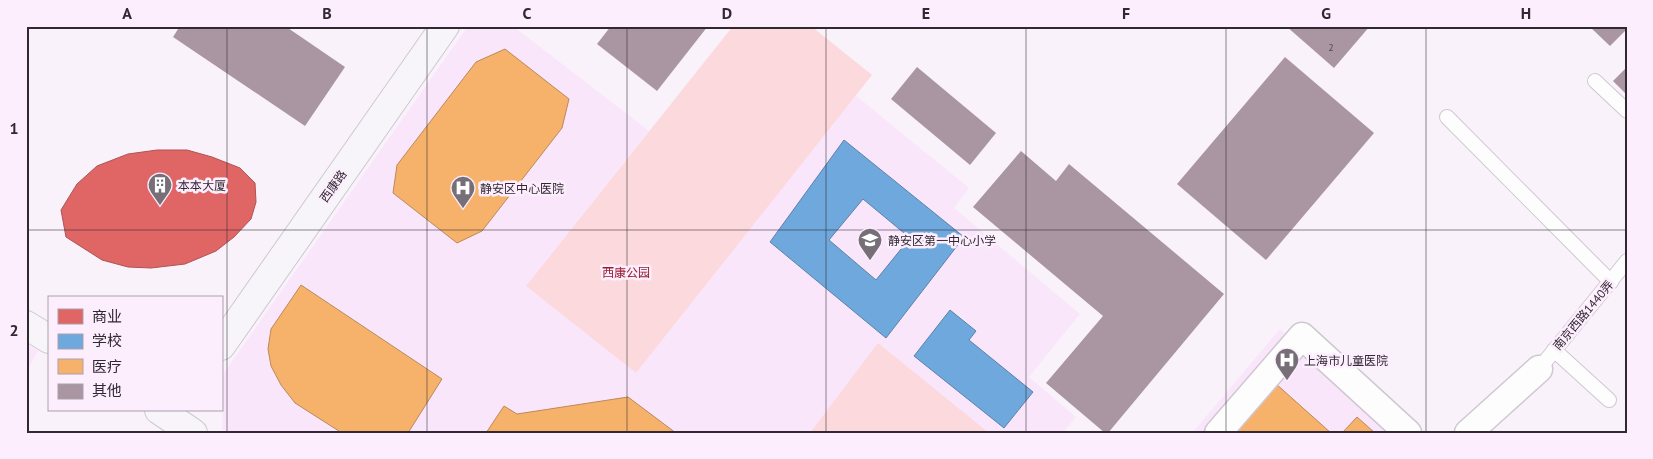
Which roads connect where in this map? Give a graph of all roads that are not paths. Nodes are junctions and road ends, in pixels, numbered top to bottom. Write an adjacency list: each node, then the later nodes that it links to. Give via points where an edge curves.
1 (446, 26): 9 (street, 西康路)
2 (1595, 81): 3 (lane)
3 (1627, 111)
4 (1447, 117): 6 (lane)
5 (1627, 261): 6 (lane, 南京西路1440弄)
6 (1611, 282): 10 (lane, 南京西路1440弄)
7 (26, 325): 8 (street)
8 (48, 338)
9 (222, 345)
10 (1546, 360): 11 (lane); 17 (street)
11 (1609, 400)
12 (162, 412): 14 (street)
13 (199, 412): 14 (street)
14 (195, 433)
15 (1218, 433): 16 (street, via 1302,336)
16 (1408, 433)
17 (1468, 433)

